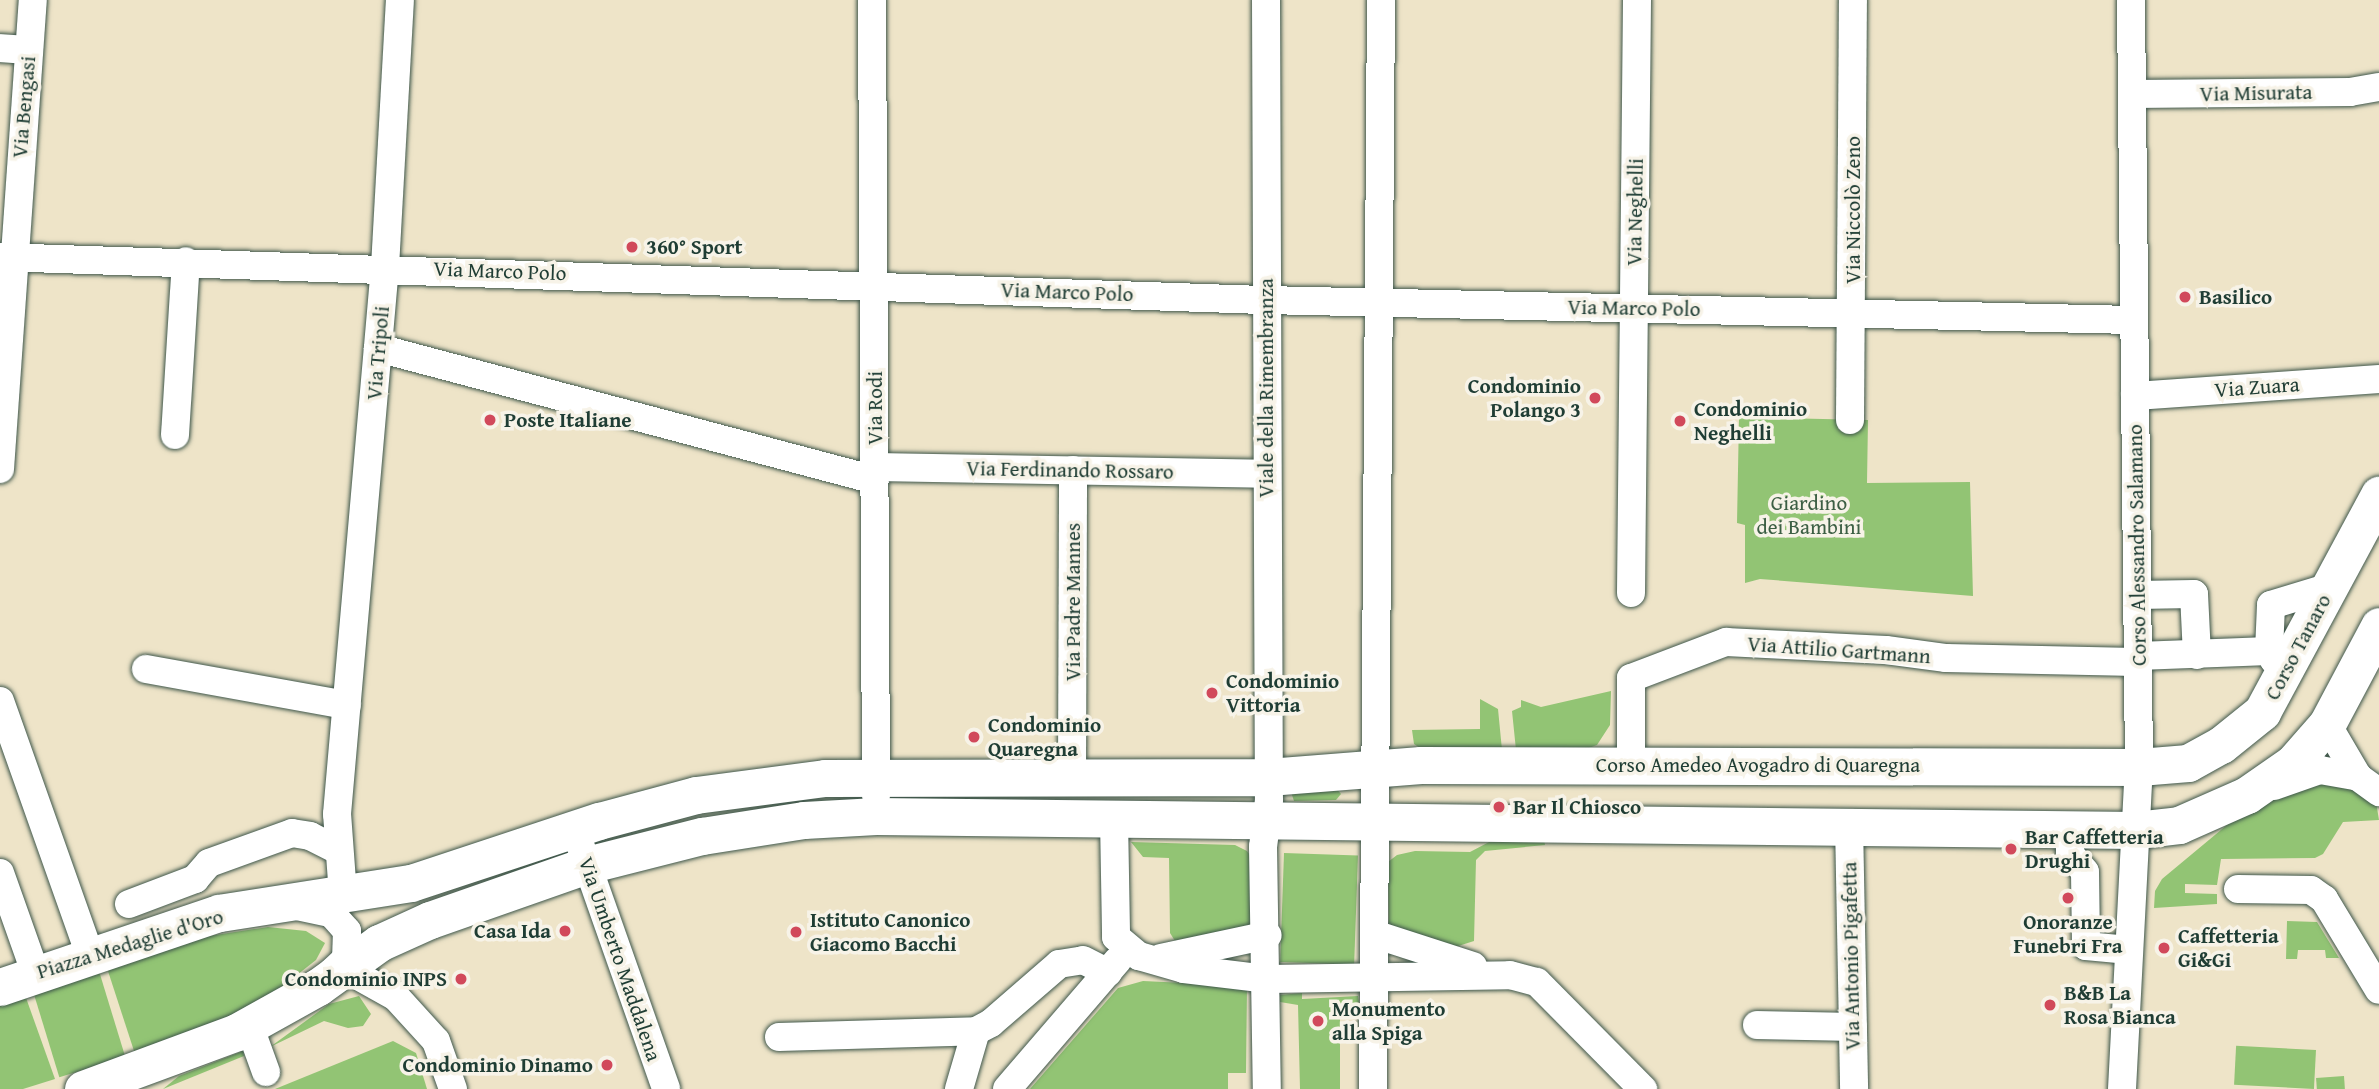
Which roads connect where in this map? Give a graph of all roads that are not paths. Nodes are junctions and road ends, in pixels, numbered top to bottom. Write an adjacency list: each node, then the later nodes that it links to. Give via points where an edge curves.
1 (33, 0): 10 (street, Via Bengasi)
2 (400, 0): 15 (street, Via Tripoli)
3 (872, 0): 16 (street, Via Rodi)
4 (1266, 0): 17 (street, Viale della Rimembranza)
5 (1381, 0): 18 (street)
6 (1637, 0): 19 (street, Via Neghelli)
7 (1853, 0): 20 (street, Via Niccolò Zeno)
8 (2131, 0): 12 (street, Corso Alessandro Salamano)
9 (0, 48): 10 (street)
10 (28, 50): 13 (street, Via Bengasi)
11 (2379, 87): 12 (street, Via Misurata, via 2350,92)
12 (2132, 94): 21 (street, Corso Alessandro Salamano)
13 (6, 256): 14 (street, Via Marco Polo); 27 (street, Via Bengasi)
14 (186, 261): 15 (street, Via Marco Polo); 26 (street)
15 (385, 267): 16 (street, Via Marco Polo); 22 (street, Via Tripoli)
16 (874, 284): 17 (street, Via Marco Polo); 29 (street, Via Rodi)
17 (1265, 300): 18 (street, Via Marco Polo); 30 (street, Viale della Rimembranza)
18 (1378, 302): 19 (street, Via Marco Polo); 44 (street)
19 (1634, 308): 20 (street, Via Marco Polo); 32 (street, Via Neghelli)
20 (1852, 313): 21 (street, Via Marco Polo); 25 (street, Via Niccolò Zeno)
21 (2134, 320): 24 (street, Corso Alessandro Salamano)
22 (378, 348): 29 (street, Via Ferdinando Rossaro); 40 (street, Via Tripoli)
23 (2379, 379): 24 (street, Via Zuara)
24 (2135, 396): 33 (street, Corso Alessandro Salamano)
25 (1850, 420)
26 (175, 435)
27 (0, 469)
28 (1073, 470): 29 (street, Via Ferdinando Rossaro); 30 (street, Via Ferdinando Rossaro); 46 (street, Via Padre Mannes)
29 (875, 473): 45 (street, Via Rodi)
30 (1265, 474): 47 (street, Viale della Rimembranza)
31 (2379, 495): 36 (main road, Corso Tanaro, via 2330,587)
32 (1631, 593)
33 (2137, 595): 35 (street, via 2194,594); 37 (street, Corso Alessandro Salamano)
34 (2379, 626): 41 (main road)
35 (2189, 655): 36 (street); 37 (street)
36 (2279, 658): 43 (main road, Corso Tanaro, via 2262,712 2221,746 2188,763)
37 (2138, 659): 42 (street, Via Attilio Gartmann, via 1946,658 1886,650 1726,642 1631,678); 43 (street, Corso Alessandro Salamano)
38 (146, 669): 40 (street)
39 (0, 701): 71 (street)
40 (347, 705): 58 (street, Via Tripoli)
41 (2327, 724): 48 (street); 49 (main road, via 2292,764)
42 (1631, 763): 43 (main road, Corso Amedeo Avogadro di Quaregna); 44 (main road, Corso Amedeo Avogadro di Quaregna, via 1421,765)
43 (2139, 767): 57 (street, Corso Alessandro Salamano)
44 (1377, 772): 47 (main road, Corso Amedeo Avogadro di Quaregna); 53 (street)
45 (876, 774): 46 (main road); 50 (street, Via Rodi); 56 (main road, via 696,795)
46 (1072, 775): 47 (main road, Corso Amedeo Avogadro di Quaregna)
47 (1268, 776): 52 (street, Viale della Rimembranza)
48 (2369, 785): 49 (street, via 2320,770)
49 (2247, 795): 57 (main road, via 2179,825)
50 (876, 816): 51 (main road); 59 (main road, via 804,820 702,836)
51 (1114, 818): 52 (main road); 69 (street, via 1113,916 1116,937)
52 (1265, 821): 53 (main road); 68 (street, Viale della Rimembranza)
53 (1375, 821): 54 (main road); 67 (street)
54 (1849, 823): 55 (main road); 83 (street, Via Antonio Pigafetta)
55 (2070, 828): 57 (main road); 70 (street, via 2070,853 2087,881 2086,946)
56 (574, 829): 59 (street, Via Umberto Maddalena); 63 (main road, via 411,883)
57 (2136, 830): 70 (street, Corso Alessandro Salamano)
58 (337, 850): 61 (street, via 292,833 209,863); 63 (street, Via Tripoli)
59 (587, 865): 77 (main road, via 430,920 379,943); 90 (street, Via Umberto Maddalena)
60 (0, 873): 73 (street)
61 (195, 879): 64 (street); 66 (street)
62 (2238, 889): 80 (street, via 2311,890 2324,899)
63 (343, 895): 65 (main road)
64 (129, 904)
65 (287, 904): 66 (main road, Piazza Medaglie d'Oro); 77 (street, Piazza Medaglie d'Oro, via 331,913 347,931 346,959)
66 (219, 913): 71 (main road, Piazza Medaglie d'Oro)
67 (1374, 934): 74 (street); 76 (street)
68 (1268, 935): 72 (street); 78 (street, Viale della Rimembranza)
69 (1126, 949): 72 (street); 75 (street)
70 (2129, 950): 97 (street, Corso Alessandro Salamano)
71 (90, 955): 73 (main road, Piazza Medaglie d'Oro)
72 (1154, 960): 78 (street, via 1184,969)
73 (35, 972): 79 (main road, Piazza Medaglie d'Oro)
74 (1488, 972): 76 (street); 95 (street, via 1537,982)
75 (1108, 973): 84 (street, via 1083,960 1059,964); 92 (street)
76 (1374, 976): 78 (street); 94 (street)
77 (331, 977): 81 (main road, Piazza Medaglie d'Oro); 89 (street, via 396,997 436,1041)
78 (1268, 979): 93 (street, Viale della Rimembranza)
79 (0, 987)
80 (2379, 990)
81 (249, 1025): 86 (street); 87 (main road, Piazza Medaglie d'Oro)
82 (1756, 1025): 83 (street)
83 (1853, 1027): 96 (street, Via Antonio Pigafetta)
84 (976, 1031): 85 (street); 91 (street)
85 (779, 1037)
86 (266, 1072)
87 (137, 1079): 88 (main road, Piazza Medaglie d'Oro)
88 (83, 1089)
89 (453, 1089)
90 (666, 1089)
91 (959, 1089)
92 (1007, 1089)
93 (1267, 1089)
94 (1373, 1089)
95 (1643, 1089)
96 (1854, 1089)
97 (2122, 1089)

